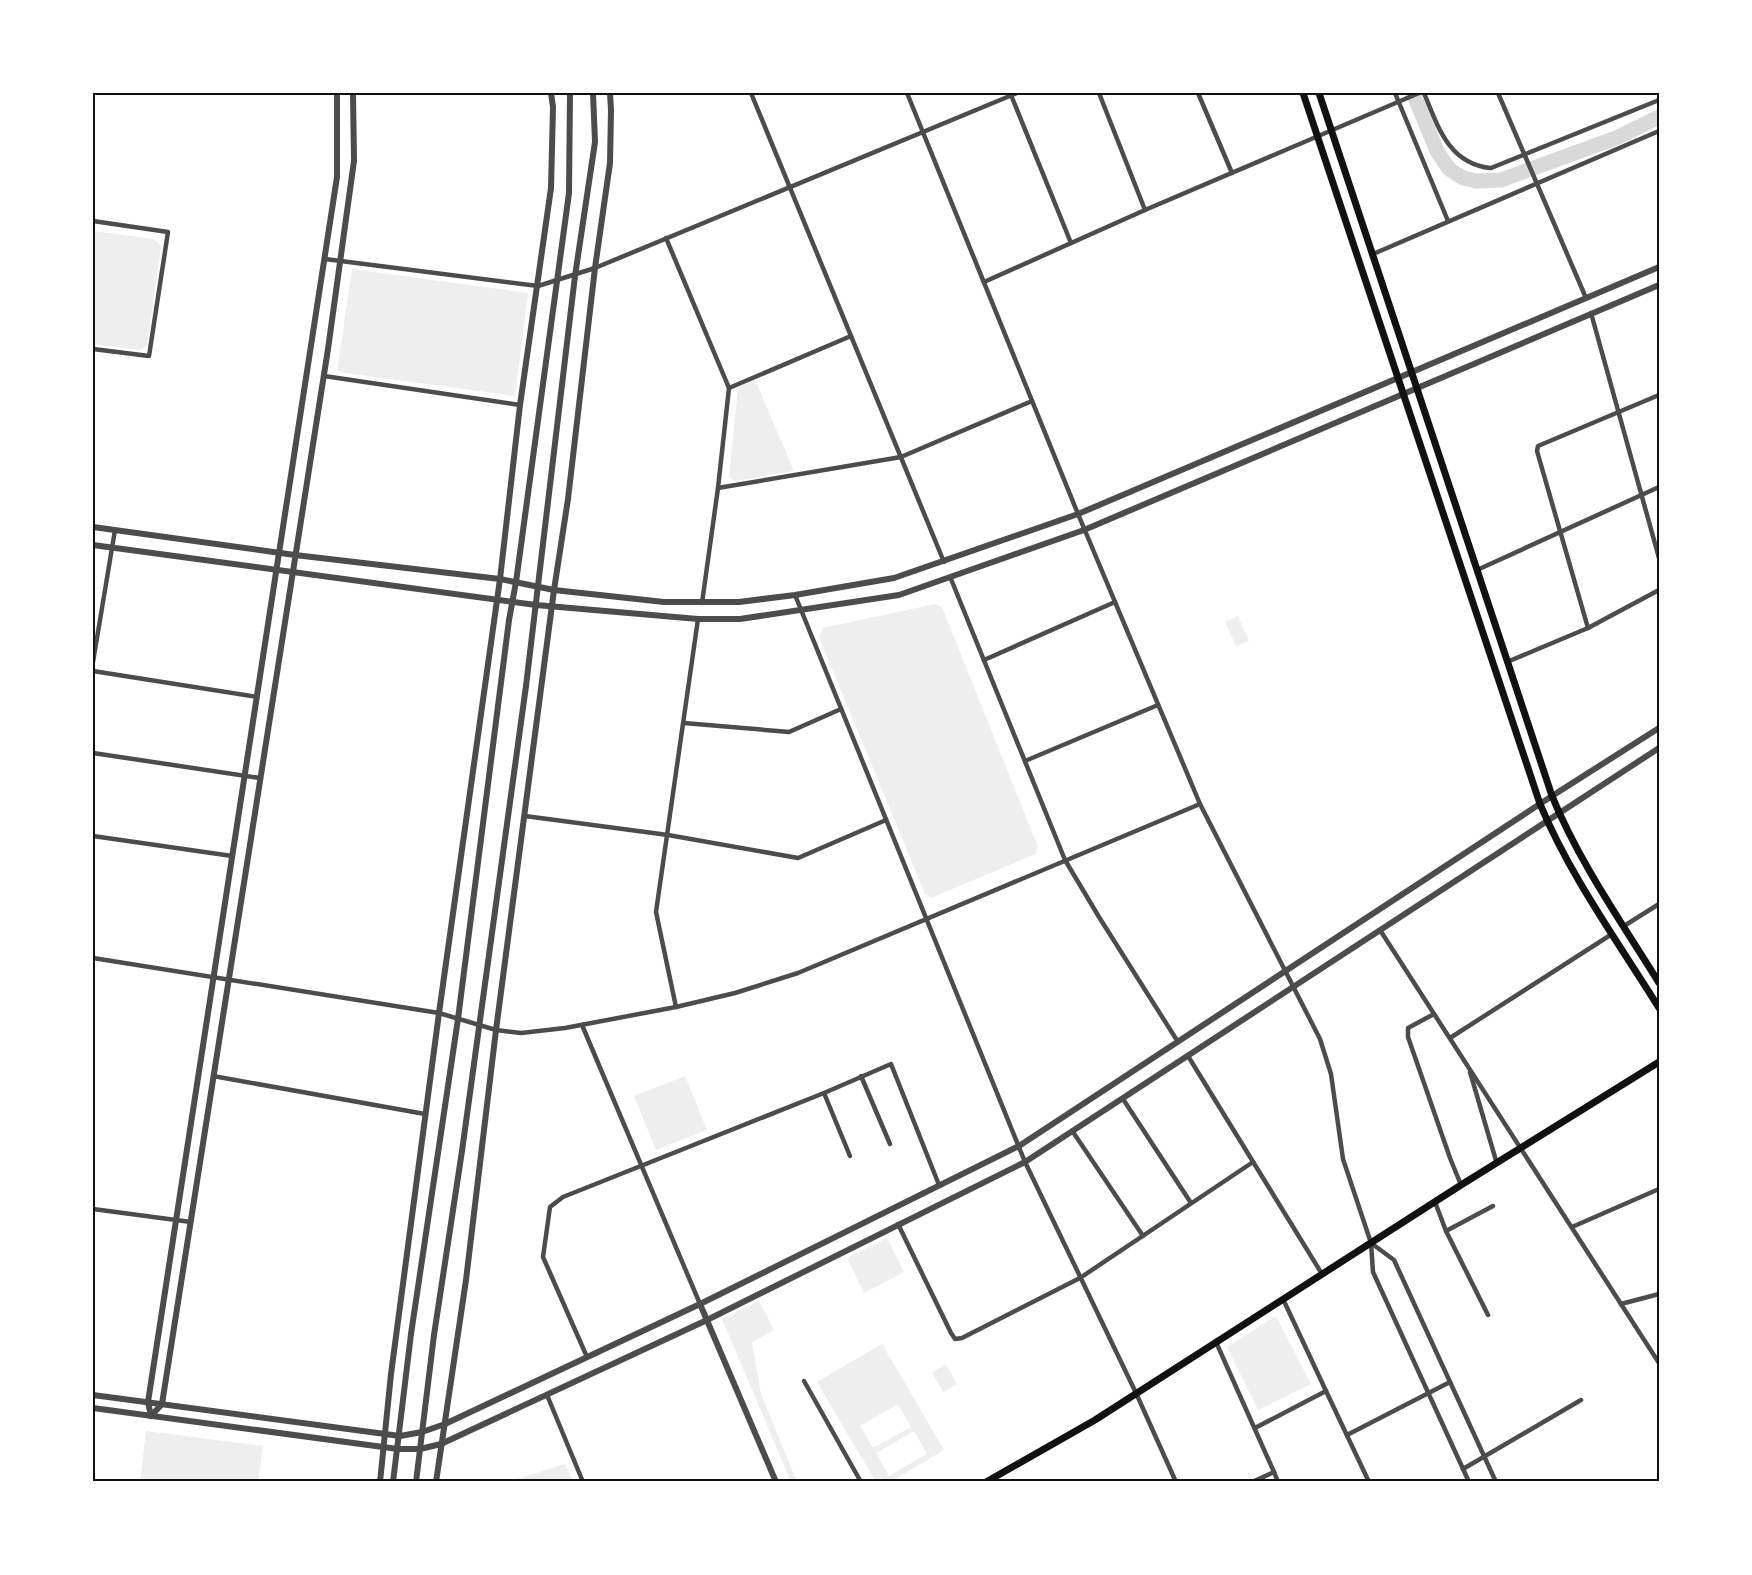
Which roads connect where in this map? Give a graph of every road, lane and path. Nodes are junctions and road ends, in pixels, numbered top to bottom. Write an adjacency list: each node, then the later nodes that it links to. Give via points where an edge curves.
1 (337, 93): 34 (street, via 337,177)
2 (353, 93): 35 (street, via 354,161)
3 (551, 93): 42 (street, via 550,188)
4 (570, 93): 39 (street, via 569,193)
5 (593, 93): 38 (street, via 595,142)
6 (610, 93): 37 (street, via 610,163)
7 (751, 93): 27 (street)
8 (907, 93): 22 (street)
9 (1099, 93): 28 (street)
10 (1198, 93): 25 (street)
11 (1304, 93): 23 (main road)
12 (1319, 93): 21 (main road)
13 (1395, 93): 19 (street)
14 (1419, 93): 19 (street)
15 (1424, 93): 24 (street, via 1445,138 1462,159 1491,168)
16 (1498, 93): 24 (street)
17 (1014, 94): 22 (street); 32 (street)
18 (1659, 100): 24 (street)
19 (1401, 101): 21 (street); 30 (street)
20 (1659, 130): 26 (street)
21 (1332, 131): 23 (street); 33 (main road)
22 (923, 132): 27 (street); 40 (street)
23 (1319, 136): 25 (street); 49 (main road)
24 (1525, 158): 26 (street)
25 (1232, 173): 28 (street)
26 (1535, 181): 30 (street); 43 (street)
27 (790, 187): 31 (street); 45 (street)
28 (1145, 210): 32 (street)
29 (93, 221): 46 (street, via 168,232 149,356)
30 (1448, 221): 33 (street)
31 (666, 238): 37 (street); 50 (street)
32 (1071, 243): 40 (street)
33 (1373, 254): 47 (main road)
34 (325, 259): 35 (street); 68 (street)
35 (340, 261): 42 (street); 48 (street)
36 (1659, 267): 43 (street)
37 (595, 268): 38 (street); 79 (street)
38 (575, 276): 39 (street); 78 (street)
39 (556, 281): 42 (street); 77 (street)
40 (984, 282): 54 (street)
41 (1659, 285): 44 (street)
42 (538, 286): 55 (street)
43 (1586, 298): 47 (street)
44 (1592, 314): 51 (street); 56 (street)
45 (851, 336): 50 (street); 57 (street)
46 (93, 349)
47 (1412, 372): 49 (street); 51 (main road)
48 (324, 376): 55 (street); 69 (street)
49 (1398, 378): 52 (main road); 61 (street)
50 (729, 388): 59 (street)
51 (1417, 388): 52 (street); 73 (main road)
52 (1403, 394): 64 (street); 107 (main road)
53 (1659, 395): 56 (street)
54 (1032, 401): 57 (street); 61 (street)
55 (520, 405): 75 (street)
56 (1618, 412): 60 (street); 65 (street, via 1538,446)
57 (901, 457): 59 (street); 71 (street)
58 (1659, 486): 60 (street)
59 (718, 488): 85 (street)
60 (1641, 495): 65 (street); 70 (street)
61 (1078, 514): 64 (street); 71 (street)
62 (93, 527): 63 (street)
63 (115, 530): 67 (street); 68 (street)
64 (1084, 530): 76 (street); 84 (street)
65 (1561, 532): 73 (street); 90 (street)
66 (93, 545): 67 (street)
67 (112, 548): 72 (street); 92 (street)
68 (279, 553): 69 (street); 72 (street)
69 (294, 555): 74 (street); 75 (street)
70 (1659, 558)
71 (944, 562): 81 (street, via 894,578)
72 (277, 570): 74 (street); 95 (street)
73 (1477, 570): 93 (main road)
74 (292, 572): 82 (street); 104 (street)
75 (500, 579): 77 (street); 82 (street)
76 (951, 579): 88 (street, via 899,595); 91 (street)
77 (516, 582): 78 (street); 83 (street)
78 (538, 587): 79 (street); 86 (street)
79 (554, 590): 85 (street); 87 (street)
80 (1659, 590): 90 (street)
81 (795, 595): 85 (street); 88 (street)
82 (497, 600): 83 (street); 129 (street)
83 (512, 602): 86 (street); 131 (street)
84 (1115, 602): 91 (street); 96 (street)
85 (702, 603)
86 (536, 605): 87 (street); 133 (street)
87 (552, 607): 89 (street); 109 (street)
88 (801, 611): 89 (street, via 740,619); 97 (street)
89 (698, 619): 98 (street)
90 (1588, 628): 93 (street)
91 (984, 660): 102 (street)
92 (93, 662)
93 (1507, 662): 105 (main road)
94 (93, 671): 95 (street)
95 (257, 697): 103 (street)
96 (1158, 705): 102 (street); 106 (street)
97 (841, 709): 98 (street, via 789,732); 110 (street)
98 (684, 723): 112 (street)
99 (1659, 728): 105 (street)
100 (1659, 748): 108 (street)
101 (93, 753): 103 (street)
102 (1025, 761): 115 (street)
103 (245, 776): 104 (street); 114 (street)
104 (260, 778): 124 (street)
105 (1552, 796): 107 (street); 108 (main road)
106 (1200, 804): 115 (street); 122 (street)
107 (1540, 804): 111 (main road); 122 (street)
108 (1559, 813): 111 (street); 118 (main road)
109 (525, 816): 112 (street); 134 (street)
110 (886, 820): 112 (street, via 798,858); 117 (street)
111 (1547, 820): 119 (street); 120 (main road)
112 (668, 835): 127 (street, via 656,912)
113 (93, 836): 114 (street)
114 (232, 856): 123 (street)
115 (1065, 860): 117 (street); 136 (street)
116 (1659, 904): 118 (street)
117 (926, 919): 127 (street, via 798,973); 147 (street)
118 (1624, 926): 125 (main road)
119 (1380, 930): 126 (street); 130 (street)
120 (1613, 934): 128 (main road); 135 (street)
121 (93, 958): 123 (street)
122 (1286, 972): 126 (street); 136 (street)
123 (214, 978): 124 (street); 161 (street)
124 (228, 980): 129 (street); 140 (street)
125 (1659, 983)
126 (1294, 986): 137 (street); 167 (street, via 1320,1039 1331,1074 1343,1159)
127 (676, 1007): 132 (street)
128 (1659, 1008)
129 (439, 1013): 131 (street); 144 (street)
130 (1434, 1014): 135 (street); 155 (street, via 1408,1028 1408,1037)
131 (458, 1019): 133 (street); 196 (street)
132 (582, 1025): 134 (street, via 521,1033); 153 (street)
133 (479, 1026): 134 (street); 193 (street)
134 (496, 1030): 191 (street)
135 (1450, 1038): 139 (street)
136 (1178, 1042): 147 (street)
137 (1188, 1056): 143 (street); 151 (street)
138 (1659, 1062): 148 (main road)
139 (1468, 1066): 148 (street); 152 (street)
140 (213, 1076): 144 (street); 162 (street)
141 (861, 1076): 142 (street); 146 (street); 154 (street, via 891,1064)
142 (824, 1093): 149 (street); 153 (street)
143 (1123, 1099): 145 (street); 158 (street)
144 (425, 1114): 194 (street)
145 (1073, 1132): 150 (street); 166 (street)
146 (890, 1144)
147 (1019, 1146): 150 (street); 154 (street)
148 (1522, 1149): 152 (main road); 164 (street)
149 (850, 1156)
150 (1025, 1162): 163 (street); 169 (street)
151 (1253, 1162): 158 (street); 168 (street)
152 (1497, 1164): 155 (main road)
153 (642, 1165): 172 (street); 177 (street, via 563,1197 550,1207 543,1257)
154 (939, 1185): 172 (street)
155 (1461, 1185): 157 (main road)
156 (1659, 1189): 164 (street)
157 (1435, 1202): 165 (street); 167 (main road)
158 (1191, 1203): 166 (street)
159 (1493, 1206): 165 (street)
160 (93, 1209): 161 (street)
161 (176, 1220): 162 (street); 187 (street)
162 (190, 1222): 188 (street)
163 (898, 1224): 169 (street, via 955,1338 962,1338); 175 (street)
164 (1572, 1227): 173 (street)
165 (1446, 1231): 174 (street)
166 (1143, 1236): 169 (street)
167 (1371, 1243): 168 (main road); 180 (street, via 1394,1260); 183 (street, via 1372,1272)
168 (1322, 1274): 171 (main road)
169 (1080, 1278): 182 (street)
170 (1659, 1294): 173 (street)
171 (1283, 1299): 176 (main road); 181 (street)
172 (700, 1304): 175 (street); 177 (street)
173 (1621, 1304): 178 (street)
174 (1488, 1315)
175 (707, 1320): 185 (street); 209 (street)
176 (1216, 1342): 182 (main road); 192 (street)
177 (587, 1357): 191 (street)
178 (1659, 1363)
179 (804, 1381): 210 (street)
180 (1450, 1382): 183 (street); 201 (street)
181 (1326, 1391): 192 (street); 195 (street)
182 (1136, 1393): 211 (main road); 212 (street)
183 (1428, 1393): 195 (street); 202 (street)
184 (93, 1395): 187 (street)
185 (547, 1395): 197 (street); 208 (street)
186 (1581, 1400): 201 (street)
187 (148, 1402): 188 (street); 190 (street)
188 (162, 1404): 190 (street); 194 (street)
189 (93, 1408): 190 (street)
190 (151, 1416): 198 (street)
191 (445, 1424): 193 (street); 197 (street)
192 (1255, 1428): 203 (street)
193 (422, 1432): 196 (street); 200 (street)
194 (384, 1434): 196 (street); 198 (street)
195 (1347, 1435): 215 (street)
196 (399, 1436): 199 (street)
197 (441, 1444): 200 (street); 207 (street)
198 (383, 1447): 199 (street); 204 (street)
199 (398, 1449): 200 (street); 205 (street)
200 (420, 1449): 206 (street)
201 (1485, 1457): 202 (street); 217 (street)
202 (1463, 1469): 216 (street)
203 (1274, 1472): 213 (street); 214 (street)
204 (380, 1482)
205 (393, 1482)
206 (416, 1482)
207 (435, 1482)
208 (583, 1482)
209 (776, 1482)
210 (861, 1482)
211 (986, 1482)
212 (1176, 1482)
213 (1251, 1482)
214 (1278, 1482)
215 (1369, 1482)
216 (1468, 1482)
217 (1496, 1482)

